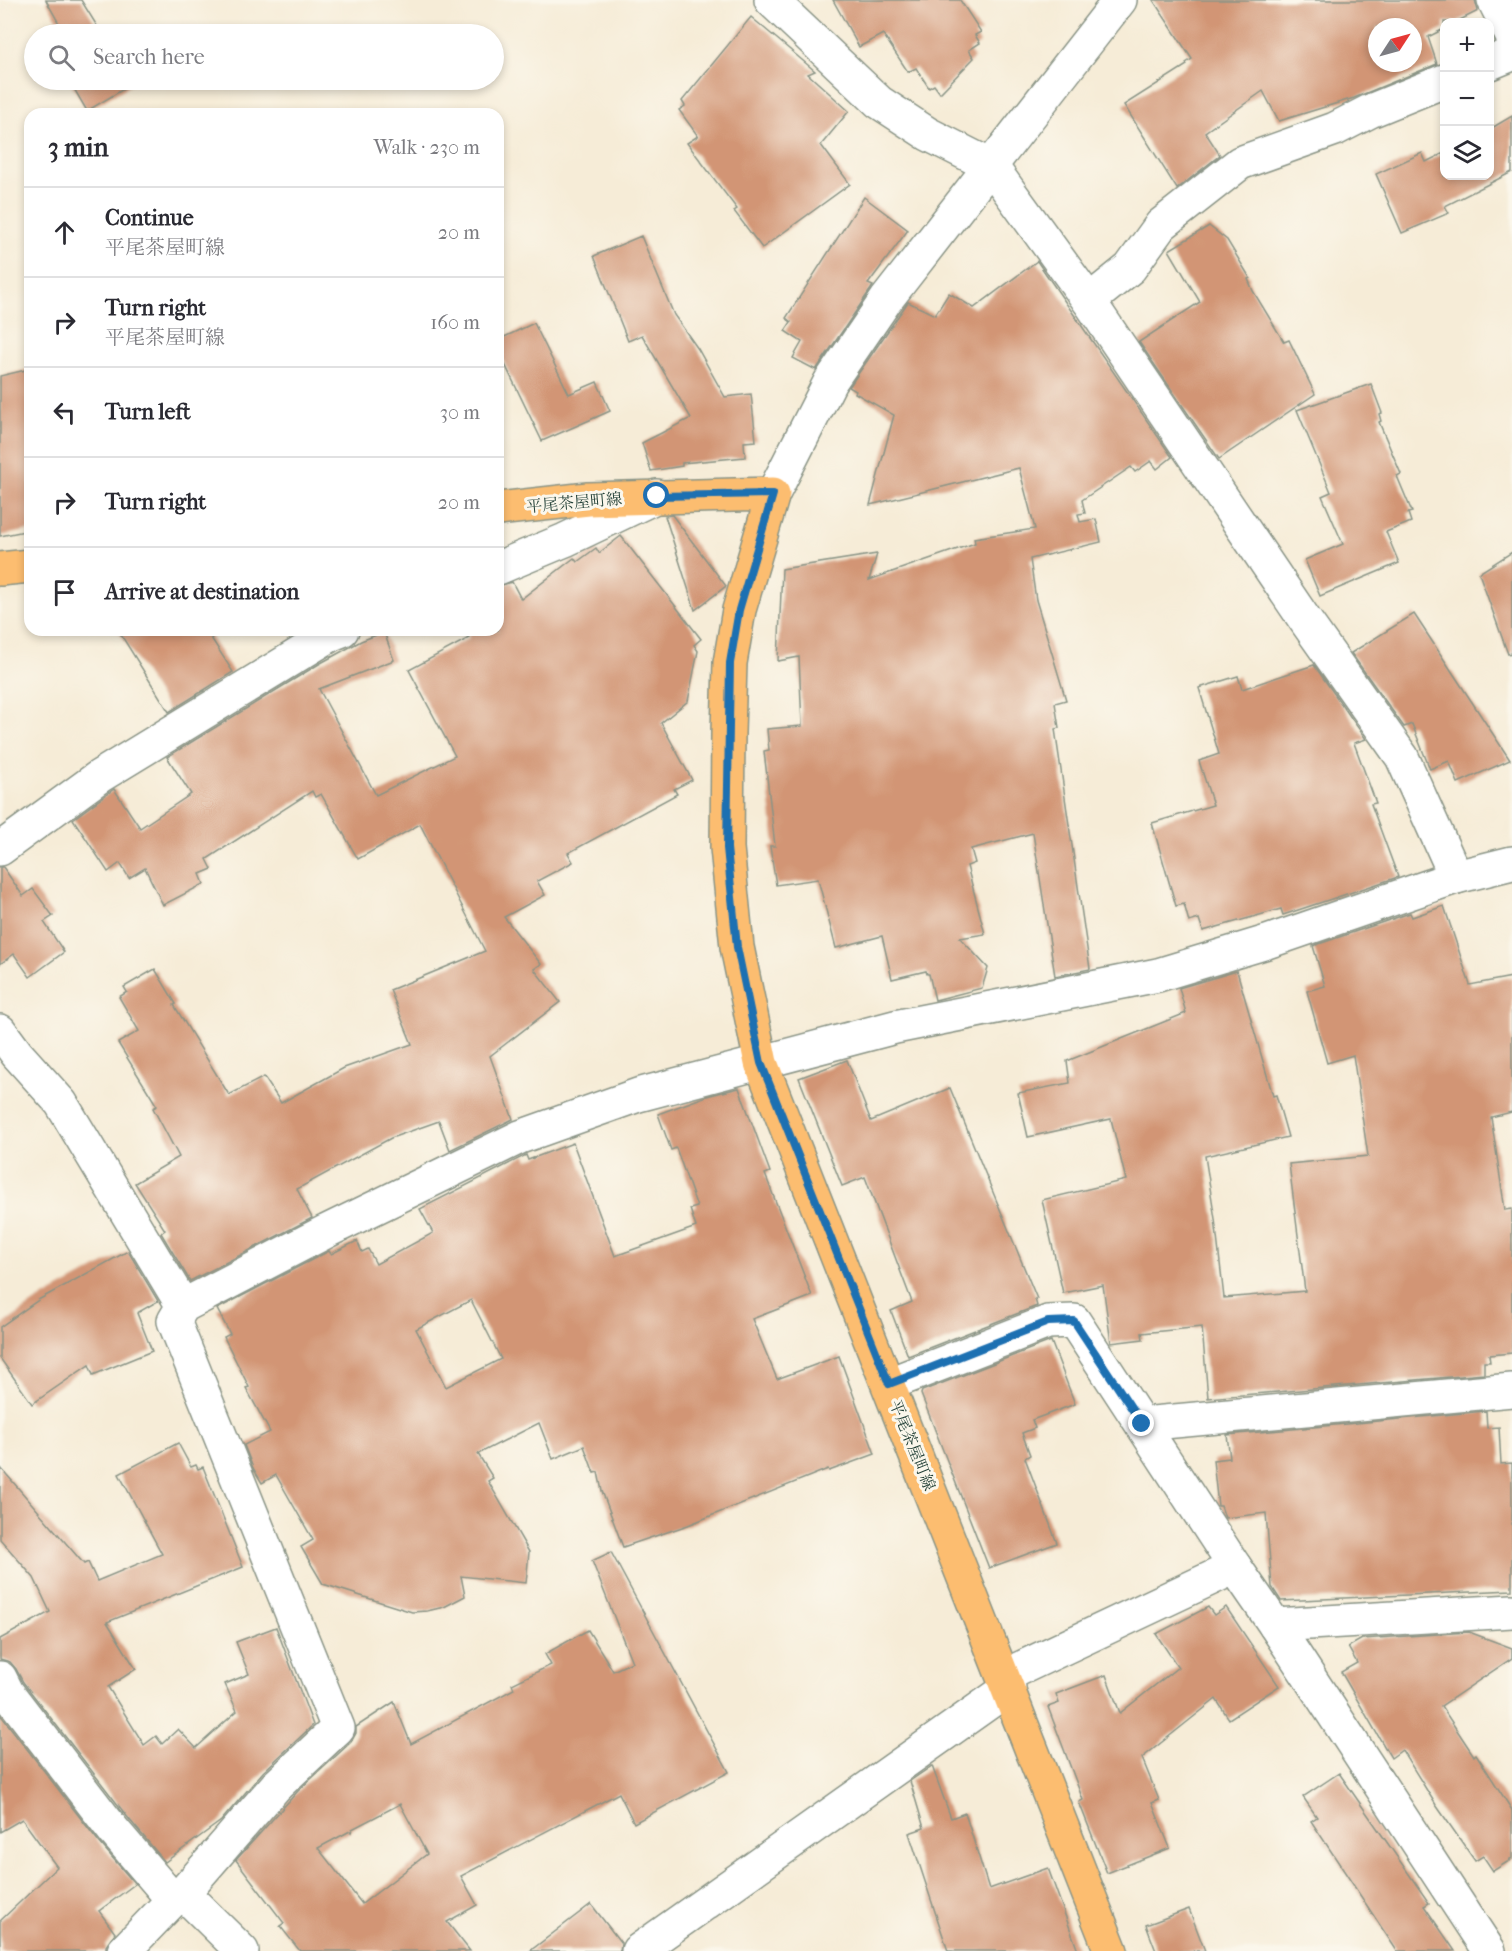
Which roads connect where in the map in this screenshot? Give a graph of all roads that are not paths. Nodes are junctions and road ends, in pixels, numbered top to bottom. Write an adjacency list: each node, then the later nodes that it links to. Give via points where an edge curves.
1 (771, 0): 8 (street, via 879,102 928,134)
2 (1120, 0): 8 (street)
3 (1494, 0): 4 (street)
4 (1512, 36)
5 (1512, 54): 6 (street)
6 (1494, 61)
7 (1440, 83): 9 (street, via 1335,129 1240,162 1161,225 1130,268)
8 (991, 166): 9 (street); 10 (street, via 886,300 830,382)
9 (1089, 301): 19 (street, via 1402,757)
10 (773, 494): 11 (main road, 平尾茶屋町線); 21 (main road, 平尾茶屋町線, via 739,610 730,663 728,733 728,859 737,947)
11 (657, 496): 12 (main road, 平尾茶屋町線); 13 (street)
12 (504, 508)
13 (504, 565)
14 (24, 567): 15 (main road)
15 (0, 569)
16 (329, 636): 17 (street, via 100,776)
17 (0, 849)
18 (1512, 863): 19 (street)
19 (1456, 877): 21 (street, via 1158,975 894,1027)
20 (0, 1031): 22 (street, via 61,1103)
21 (761, 1063): 22 (street, via 638,1095 520,1137); 23 (main road, 平尾茶屋町線)
22 (183, 1306): 31 (street, via 174,1321 338,1728 276,1786)
23 (889, 1384): 25 (street, via 1048,1322 1074,1321); 30 (main road, 平尾茶屋町線)
24 (1512, 1390): 25 (street)
25 (1142, 1424): 26 (street)
26 (1235, 1567): 28 (street); 30 (street)
27 (1509, 1616): 28 (street)
28 (1275, 1625): 36 (street)
29 (0, 1678): 31 (street, via 114,1831)
30 (1007, 1682): 32 (street); 35 (main road, 平尾茶屋町線)
31 (178, 1897): 33 (street); 34 (street)
32 (649, 1947)
33 (124, 1951)
34 (242, 1951)
35 (1112, 1951)
36 (1489, 1951)

